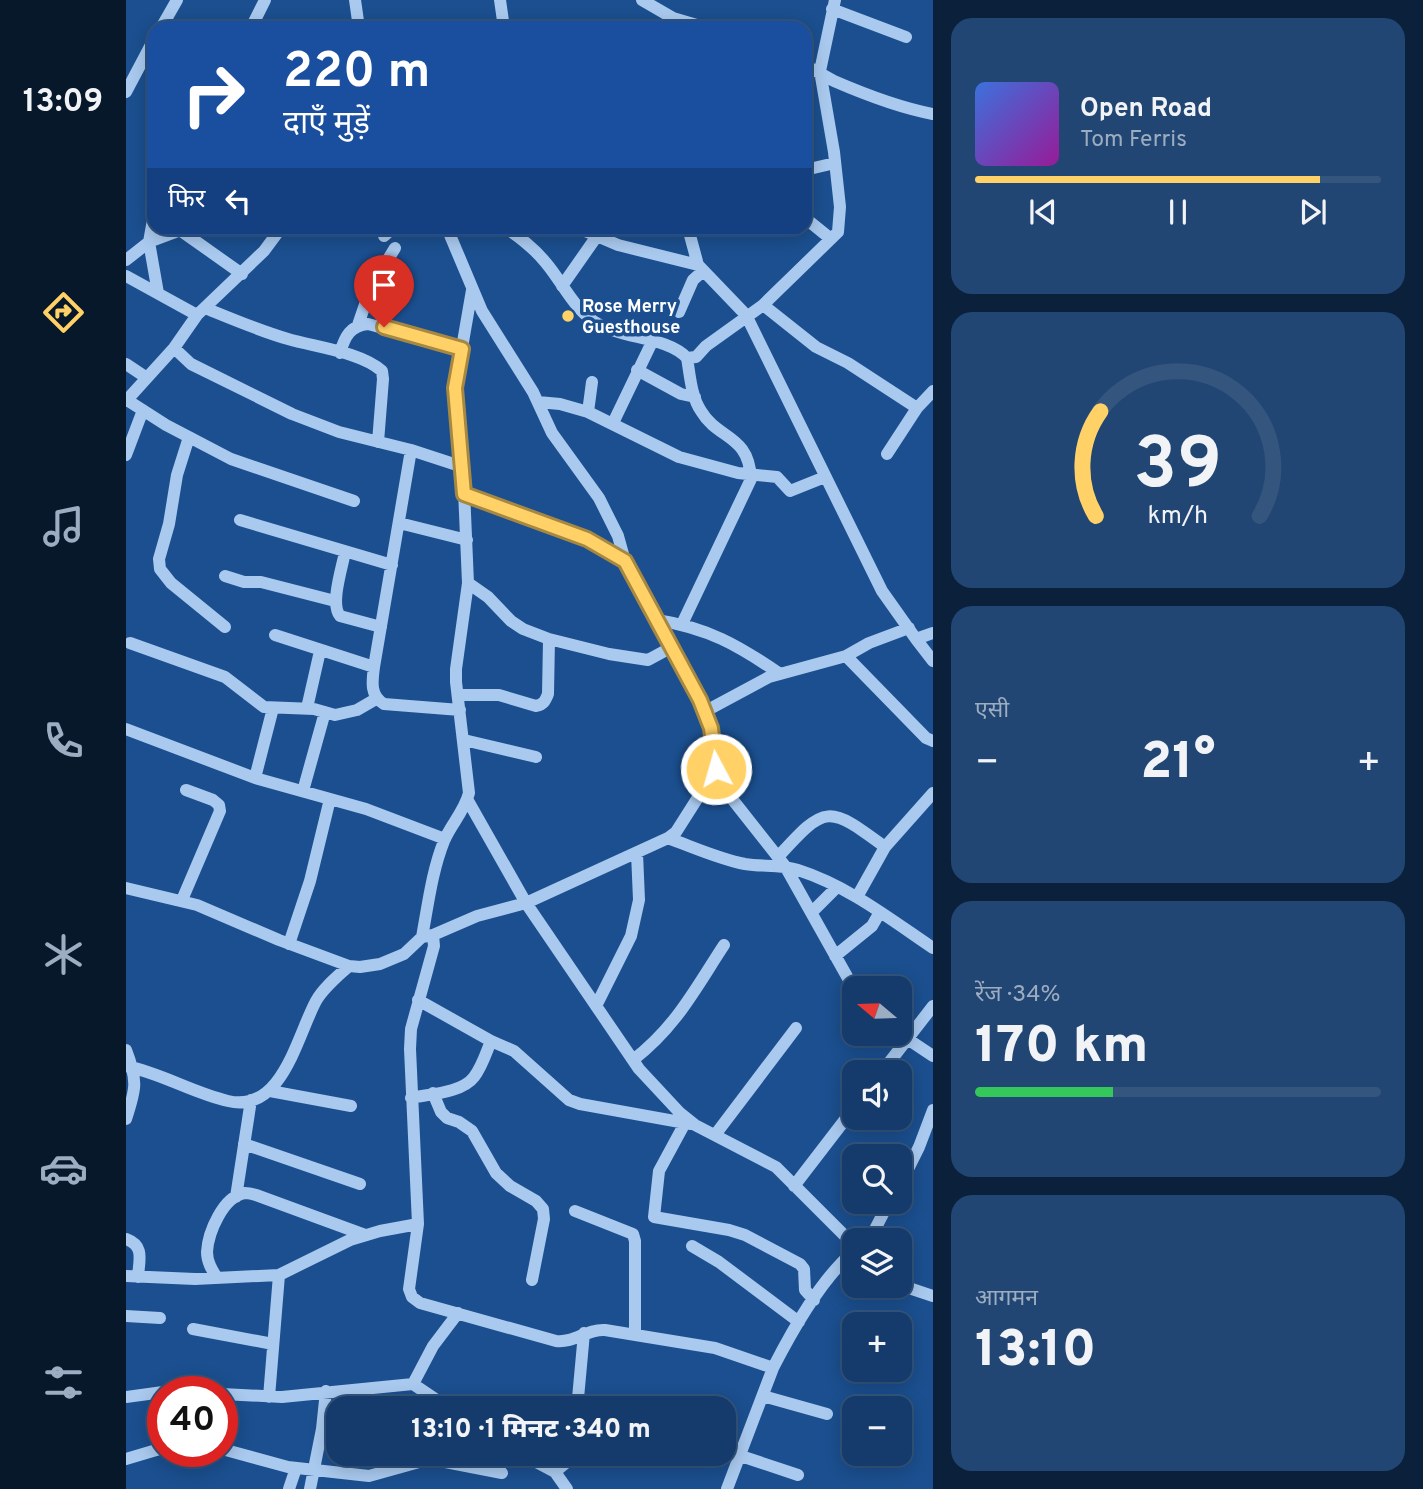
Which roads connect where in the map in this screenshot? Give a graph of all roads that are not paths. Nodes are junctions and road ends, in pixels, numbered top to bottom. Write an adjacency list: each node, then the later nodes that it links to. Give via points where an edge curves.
1 (177, 0): 7 (street)
2 (265, 0): 8 (street)
3 (355, 0): 9 (street)
4 (500, 0): 10 (street)
5 (642, 0): 11 (street)
6 (834, 4): 12 (street); 15 (street)
7 (165, 21)
8 (254, 21)
9 (358, 21)
10 (503, 21)
11 (668, 21)
12 (906, 37)
13 (147, 49): 16 (street)
14 (812, 68): 15 (street)
15 (820, 71): 18 (street, via 832,80); 19 (street)
16 (129, 76): 17 (street)
17 (126, 92)
18 (933, 114)
19 (835, 163): 20 (street); 31 (street, via 840,207 838,232)
20 (812, 168)
21 (812, 224): 31 (street)
22 (150, 235): 32 (street)
23 (165, 235): 32 (street)
24 (187, 235): 36 (street)
25 (276, 235): 36 (street)
26 (450, 235): 39 (street)
27 (515, 235): 38 (street, via 537,251)
28 (595, 235): 38 (street)
29 (603, 235): 35 (street, via 632,249)
30 (690, 235): 35 (street)
31 (831, 239): 41 (street)
32 (149, 242): 34 (street); 40 (street)
33 (395, 248): 45 (street, via 371,287)
34 (126, 260)
35 (701, 268): 43 (street); 44 (street)
36 (242, 274): 42 (street)
37 (126, 276): 40 (street)
38 (562, 286): 46 (street, via 596,323)
39 (472, 290): 48 (street); 58 (street)
40 (158, 293): 42 (street)
41 (763, 305): 44 (street); 59 (street, via 816,347)
42 (201, 312): 47 (street); 49 (street)
43 (679, 312)
44 (746, 315): 50 (street, via 696,357); 70 (street)
45 (358, 325): 48 (street, via 400,330); 49 (street, via 350,330)
46 (652, 342): 50 (street, via 679,349); 52 (street)
47 (174, 348): 53 (street); 64 (street, via 191,363 292,414)
48 (462, 349): 68 (street, via 455,388)
49 (340, 352): 64 (street, via 382,371)
50 (687, 358): 56 (street)
51 (126, 363): 53 (street)
52 (637, 370): 56 (street); 62 (street)
53 (147, 378): 57 (street)
54 (592, 382): 61 (street)
55 (933, 391): 59 (street)
56 (695, 397): 69 (street, via 707,420 741,446)
57 (127, 401): 60 (street)
58 (538, 402): 61 (street); 77 (street, via 552,433 599,498)
59 (917, 408): 66 (street)
60 (143, 410): 63 (street); 67 (street)
61 (588, 412): 62 (street)
62 (613, 423): 69 (street, via 679,457)
63 (189, 437): 72 (street, via 231,458); 84 (street, via 177,475 160,569)
64 (378, 442): 65 (street)
65 (411, 450): 68 (street); 74 (street)
66 (887, 454)
67 (126, 455)
68 (463, 467): 71 (street)
69 (751, 474): 70 (street, via 777,477 790,491); 83 (street)
70 (825, 477): 87 (street, via 882,592)
71 (464, 494): 75 (street); 77 (street, via 587,539)
72 (354, 501)
73 (240, 520): 76 (street)
74 (399, 523): 75 (street); 78 (street)
75 (467, 540): 80 (street)
76 (345, 552): 78 (street); 81 (street)
77 (625, 561): 82 (street)
78 (392, 565): 85 (street)
79 (225, 576): 81 (street)
80 (468, 583): 89 (street, via 511,621); 97 (street, via 456,669)
81 (335, 601): 85 (street, via 340,616)
82 (657, 620): 83 (street); 91 (street)
83 (682, 624): 96 (street, via 721,637)
84 (225, 627)
85 (381, 627): 95 (street)
86 (933, 633): 87 (street)
87 (913, 634): 93 (street, via 869,643); 94 (street)
88 (275, 635): 92 (street)
89 (549, 639): 91 (street, via 648,660); 97 (street, via 548,694 541,705 499,695)
90 (130, 643): 99 (street, via 225,677 264,707)
91 (672, 648): 103 (street)
92 (320, 651): 95 (street); 100 (street)
93 (846, 656): 96 (street); 106 (street)
94 (933, 661)
95 (374, 667): 98 (street)
96 (780, 674): 103 (street)
97 (458, 695): 101 (street)
98 (376, 699): 101 (street, via 384,704); 102 (street, via 345,714)
99 (273, 708): 100 (street); 109 (street)
100 (307, 708): 102 (street)
101 (460, 710): 105 (street)
102 (325, 712): 111 (street)
103 (705, 712): 108 (street)
104 (126, 729): 109 (street)
105 (464, 740): 107 (street); 114 (street)
106 (933, 741)
107 (536, 757)
108 (716, 769): 115 (street); 119 (street, via 725,790)
109 (255, 778): 111 (street)
110 (186, 790): 123 (street, via 213,800 220,811)
111 (303, 792): 113 (street)
112 (933, 793): 117 (street)
113 (330, 799): 116 (street); 128 (street)
114 (467, 799): 116 (street); 124 (street)
115 (668, 838): 118 (street); 119 (street, via 742,863)
116 (444, 839): 127 (street)
117 (885, 847): 119 (street, via 844,819 822,816 807,825); 122 (street)
118 (637, 853): 124 (street); 135 (street, via 639,900 631,936)
119 (782, 861): 120 (street); 125 (street)
120 (837, 887): 122 (street); 125 (street)
121 (126, 888): 123 (street)
122 (857, 897): 126 (street)
123 (183, 900): 128 (street)
124 (526, 903): 127 (street); 135 (street)
125 (812, 912): 131 (street)
126 (880, 912): 130 (street); 131 (street, via 872,926)
127 (428, 936): 132 (street, via 380,964); 134 (street, via 431,958)
128 (289, 944): 132 (street)
129 (724, 945): 143 (street, via 675,1021)
130 (933, 948)
131 (835, 956): 133 (street)
132 (349, 966): 145 (street, via 318,999)
133 (847, 976)
134 (418, 1000): 139 (street); 147 (street, via 410,1049)
135 (596, 1006): 143 (street)
136 (933, 1006): 137 (street)
137 (912, 1027)
138 (796, 1028): 154 (street)
139 (491, 1041): 146 (street, via 474,1078 460,1087); 152 (street, via 514,1051 569,1100)
140 (912, 1042): 142 (street)
141 (126, 1050): 144 (street)
142 (933, 1056)
143 (633, 1060): 152 (street)
144 (129, 1066): 148 (street, via 229,1102); 151 (street, via 136,1088)
145 (271, 1091): 148 (street); 149 (street)
146 (433, 1093): 147 (street); 170 (street, via 447,1118 472,1131 496,1172 543,1209)
147 (411, 1098): 161 (street)
148 (251, 1100): 155 (street)
149 (351, 1106)
150 (933, 1110): 156 (street)
151 (126, 1119)
152 (690, 1124): 154 (street); 173 (street, via 659,1171 654,1217 745,1235 800,1264 805,1290)
153 (842, 1124): 158 (street)
154 (715, 1135): 158 (street, via 768,1161)
155 (244, 1144): 157 (street); 159 (street)
156 (912, 1161)
157 (360, 1184)
158 (794, 1186): 162 (street)
159 (236, 1197): 163 (street, via 256,1195); 169 (street, via 223,1208 207,1252)
160 (575, 1211): 180 (street, via 632,1234)
161 (418, 1224): 163 (street); 174 (street, via 409,1289 412,1297)
162 (842, 1233)
163 (365, 1236): 167 (street)
164 (126, 1239): 168 (street, via 140,1251)
165 (692, 1246): 177 (street)
166 (842, 1264): 173 (street)
167 (279, 1275): 169 (street); 181 (street)
168 (132, 1276): 169 (street)
169 (217, 1278)
170 (532, 1280)
171 (912, 1289): 172 (street)
172 (933, 1296)
173 (814, 1300): 177 (street)
174 (458, 1313): 179 (street, via 556,1341 566,1342); 183 (street, via 433,1346)
175 (126, 1316): 176 (street)
176 (160, 1318)
177 (799, 1322): 182 (street)
178 (193, 1329): 181 (street)
179 (584, 1333): 180 (street); 188 (street)
180 (635, 1335): 182 (street, via 715,1348)
181 (273, 1344): 191 (street)
182 (773, 1368): 189 (street)
183 (414, 1384): 184 (street); 187 (street)
184 (326, 1391): 191 (street); 200 (street)
185 (147, 1394): 190 (street)
186 (238, 1395): 191 (street)
187 (431, 1396)
188 (578, 1396)
189 (763, 1396): 192 (street); 195 (street)
190 (126, 1397)
191 (268, 1397)
192 (827, 1414)
193 (238, 1452): 199 (street)
194 (147, 1453): 196 (street)
195 (741, 1456): 203 (street); 207 (street)
196 (126, 1459)
197 (544, 1466): 201 (street)
198 (562, 1466): 201 (street)
199 (296, 1468): 200 (street); 204 (street)
200 (313, 1471): 202 (street, via 369,1476 430,1459); 205 (street)
201 (555, 1472): 206 (street)
202 (502, 1473)
203 (798, 1475)
204 (289, 1489)
205 (310, 1489)
206 (567, 1489)
207 (727, 1489)

